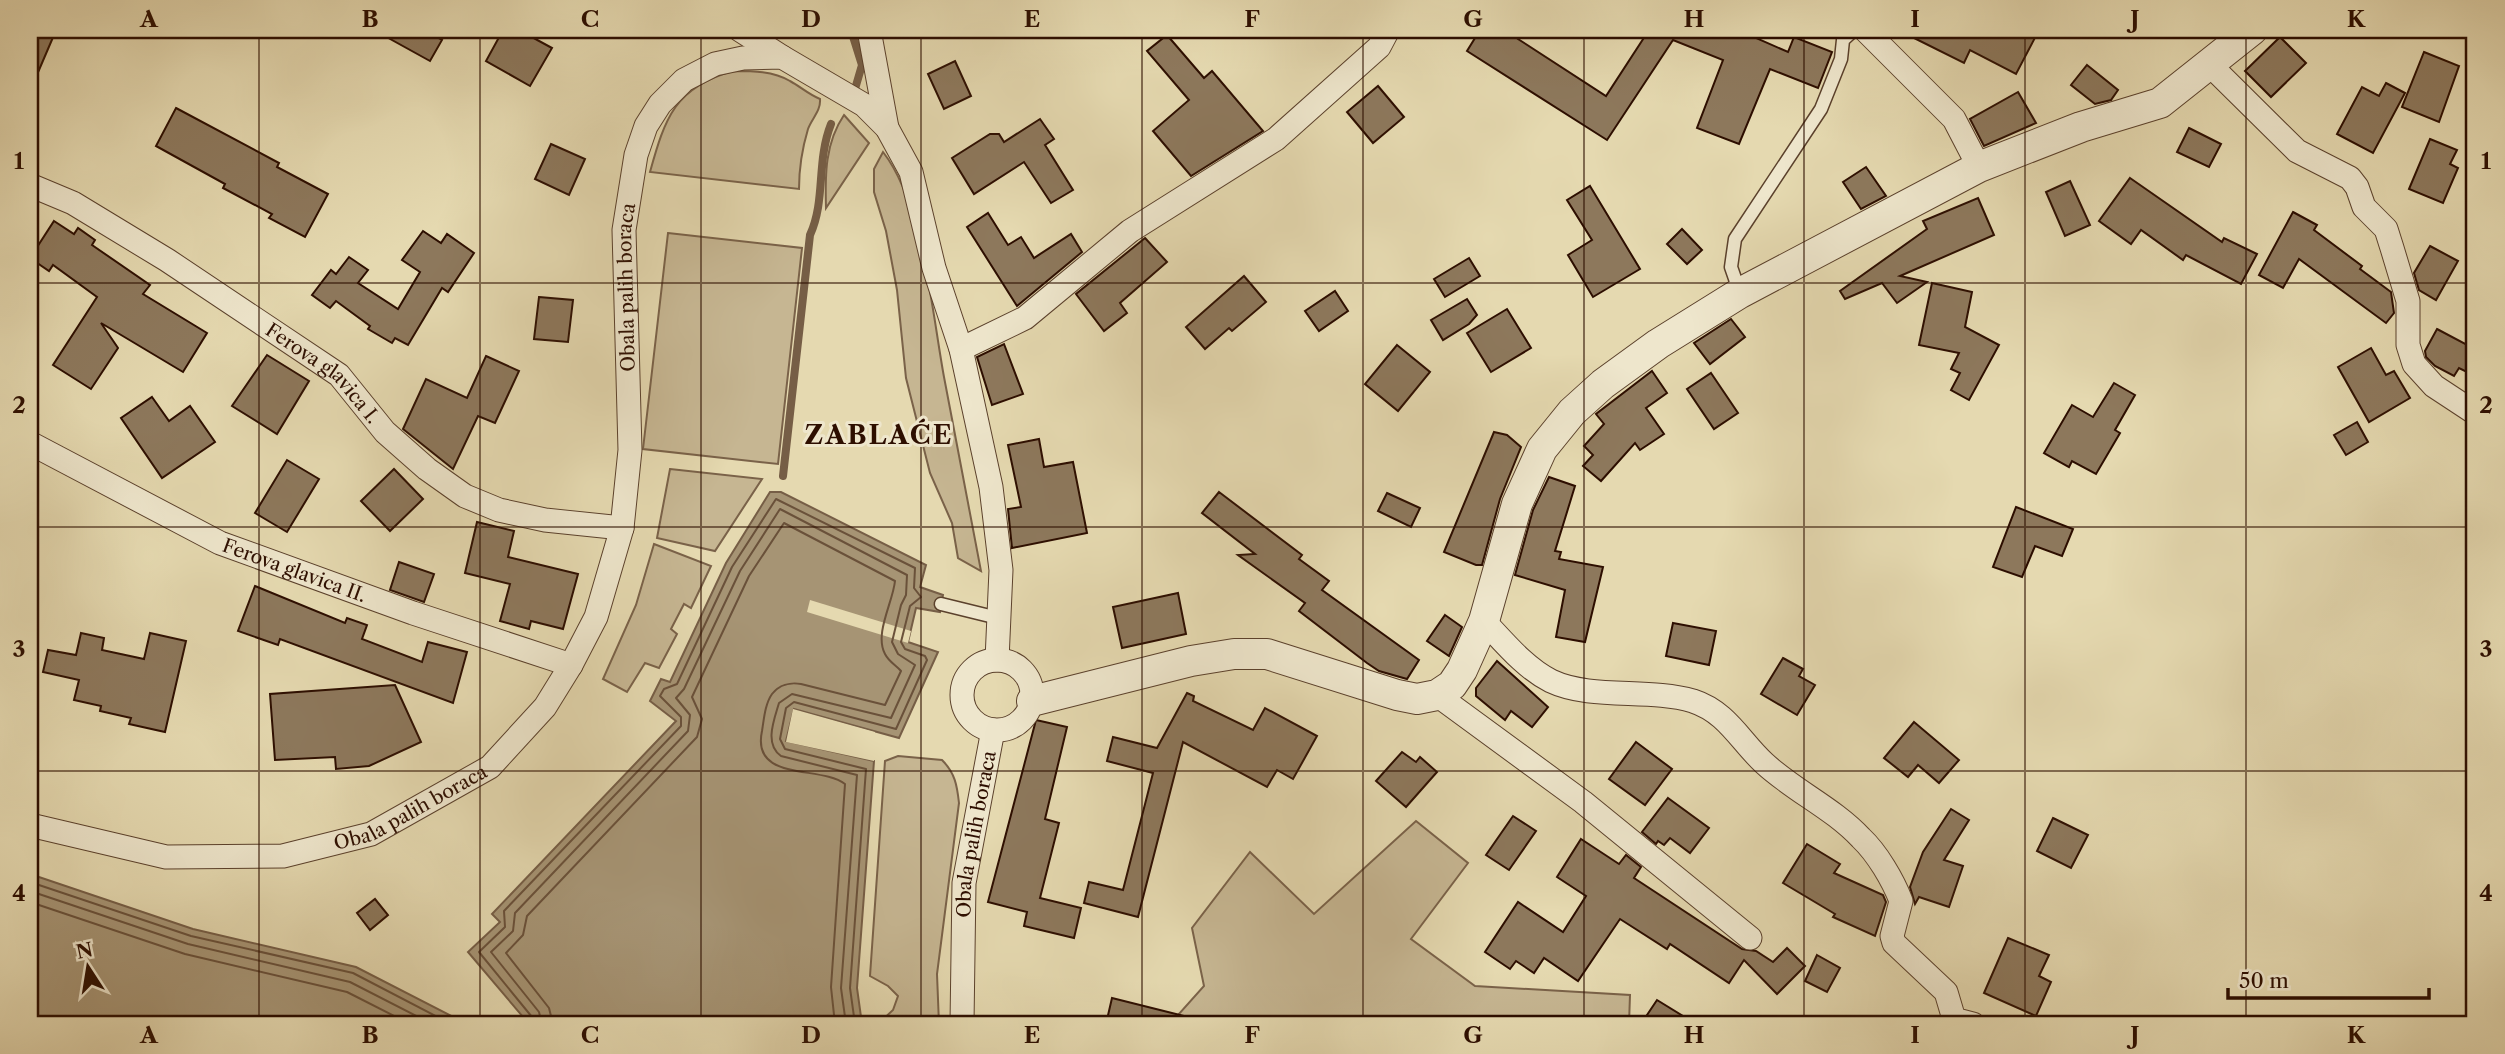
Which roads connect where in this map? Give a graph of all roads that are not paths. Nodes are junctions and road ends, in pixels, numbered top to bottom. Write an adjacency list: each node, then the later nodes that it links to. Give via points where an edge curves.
1 (740, 30): 7 (street)
2 (869, 30): 9 (street)
3 (1388, 30): 13 (street, via 1379,47 1276,139 1130,231 1025,318)
4 (1854, 30): 12 (lane, via 1843,40 1841,59 1821,109 1735,239 1731,267)
5 (1865, 30): 10 (street, via 1954,119)
6 (2243, 32): 8 (street)
7 (782, 57): 9 (street, via 864,105); 16 (street, Obala palih boraca, via 716,64 684,80 660,104 636,155 624,230 630,450)
8 (2210, 65): 10 (street, via 2160,103 2081,127); 14 (street, via 2297,151 2350,178 2357,187 2364,207 2386,229 2408,301 2407,334 2414,364 2434,386)
9 (887, 128): 13 (street, via 911,172 934,268)
10 (1979, 167): 12 (street)
11 (30, 185): 16 (street, Ferova glavica I., via 72,203 167,260 339,375 385,432 465,496 499,510 545,520)
12 (1740, 293): 19 (street, via 1603,384 1550,440 1517,504)
13 (961, 349): 18 (street, via 991,487 999,547)
14 (2475, 413)
15 (30, 443): 21 (street, Ferova glavica II., via 220,543)
16 (622, 528): 21 (street, Obala palih boraca, via 596,617)
17 (942, 604): 18 (lane)
18 (998, 618): 20 (street)
19 (1484, 621): 22 (street, via 1462,670 1452,685); 27 (street, via 1534,670 1553,682 1693,701 1728,721 1763,763 1864,840 1901,901 1894,943 1946,992)
20 (997, 660): 23 (street, via 1022,670 1029,679); 24 (street, via 972,671 962,691 973,722)
21 (571, 665): 25 (street, Obala palih boraca, via 545,707 490,767 371,834 283,856 166,857)
22 (1437, 695): 23 (street, via 1417,699 1397,695 1267,654 1234,654); 26 (street, via 1583,802)
23 (1032, 701): 24 (street, via 1014,726)
24 (993, 730): 28 (street, Obala palih boraca, via 964,883)
25 (30, 825)
26 (1750, 938)
27 (1956, 1023)
28 (962, 1024)

